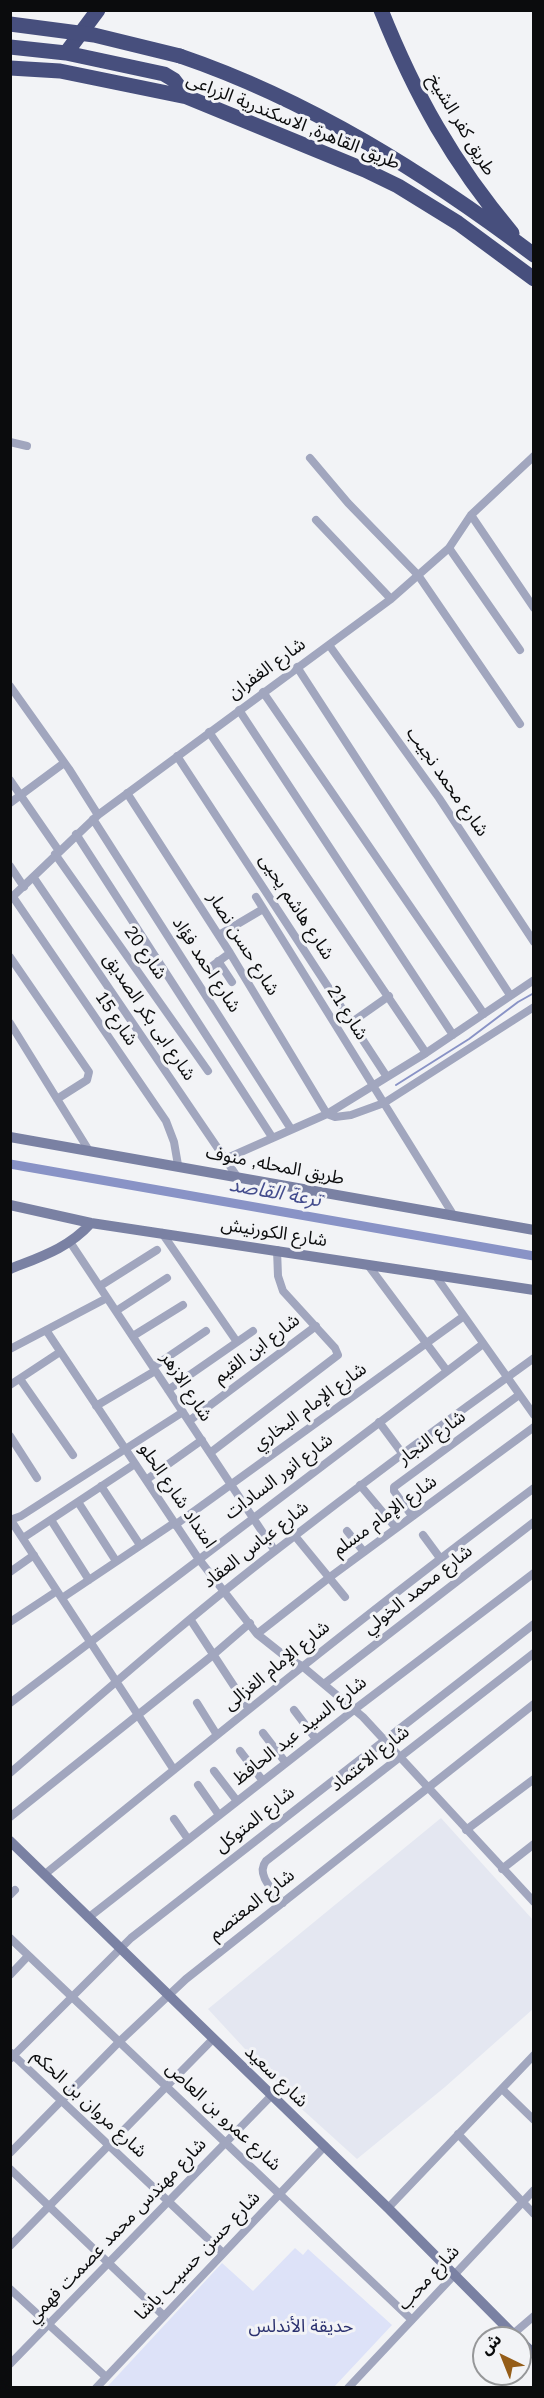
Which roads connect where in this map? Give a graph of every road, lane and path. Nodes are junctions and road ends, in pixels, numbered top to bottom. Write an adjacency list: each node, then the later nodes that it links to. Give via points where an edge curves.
1 (98, 10): 5 (highway)
2 (381, 10): 8 (highway, طريق كفر الشيخ, via 412,84 444,142 482,198)
3 (10, 24): 8 (highway, طريق القاهرة, الاسكندرية الزراعى, bridge, via 94,35 225,71 354,134 437,186)
4 (10, 47): 5 (highway)
5 (66, 52): 7 (highway, via 164,74)
6 (10, 68): 7 (highway, طريق القاهرة, الاسكندرية الزراعى, via 60,71)
7 (187, 97): 9 (highway, طريق القاهرة, الاسكندرية الزراعى, via 398,186 458,223)
8 (529, 252)
9 (534, 279)
10 (10, 442): 11 (street)
11 (27, 446)
12 (534, 456): 14 (street, شارع الغفران)
13 (310, 458): 17 (street)
14 (471, 515): 16 (street, شارع الغفران); 19 (street)
15 (316, 520): 18 (street)
16 (449, 548): 17 (street, شارع الغفران); 21 (street)
17 (418, 575): 18 (street, شارع الغفران); 26 (street)
18 (391, 599): 20 (street, شارع الغفران)
19 (534, 608)
20 (328, 645): 22 (street, شارع الغفران); 44 (street, شارع محمد نجيب, via 439,798)
21 (520, 650)
22 (297, 667): 24 (street, شارع الغفران); 51 (street)
23 (10, 686): 29 (street, شارع احمد فؤاد)
24 (263, 692): 25 (street, شارع الغفران); 54 (street)
25 (239, 710): 27 (street, شارع الغفران); 57 (street)
26 (520, 724)
27 (209, 732): 28 (street, شارع الغفران); 52 (street)
28 (177, 756): 31 (street, شارع الغفران); 55 (street, شارع هاشم يحيى)
29 (64, 762): 32 (street); 34 (street, شارع احمد فؤاد)
30 (10, 780): 32 (street, شارع 20)
31 (127, 793): 34 (street, شارع الغفران); 43 (street, شارع حسن نصار)
32 (21, 795): 33 (street); 36 (street, شارع 20)
33 (10, 802)
34 (95, 817): 35 (street, شارع الغفران); 65 (street, شارع احمد فؤاد)
35 (76, 834): 36 (street, شارع الغفران); 67 (street)
36 (57, 852): 38 (street, شارع الغفران); 59 (street, شارع 20)
37 (10, 866): 39 (street)
38 (34, 878): 39 (street, شارع الغفران); 69 (street, شارع ابى بكر الصديق)
39 (24, 887): 41 (street, شارع الغفران)
40 (256, 897): 42 (street, شارع 21)
41 (12, 898): 70 (street, شارع 15, via 166,1121)
42 (263, 909): 43 (street); 61 (street, شارع 21)
43 (219, 935): 45 (street, شارع حسن نصار)
44 (534, 942)
45 (230, 953): 47 (street); 64 (street, شارع حسن نصار)
46 (10, 957): 62 (street, via 89,1072 87,1080)
47 (218, 962): 48 (street); 50 (street)
48 (208, 969)
49 (534, 980): 51 (street)
50 (232, 982)
51 (510, 995): 54 (street)
52 (389, 996): 55 (street); 58 (street)
53 (534, 1007): 63 (street)
54 (484, 1014): 57 (street)
55 (352, 1022): 60 (street, شارع هاشم يحيى)
56 (10, 1023): 62 (street)
57 (453, 1035): 58 (street)
58 (426, 1053): 60 (street)
59 (208, 1071)
60 (387, 1077): 61 (street)
61 (373, 1085): 63 (street, شارع 21); 64 (street)
62 (57, 1099): 68 (street)
63 (384, 1103): 64 (street, via 343,1117); 73 (street, شارع 21)
64 (327, 1114): 65 (street)
65 (291, 1129): 67 (street)
66 (11, 1136): 68 (main road, طريق المحله, منوف)
67 (273, 1137): 69 (street)
68 (88, 1149): 70 (main road, طريق المحله, منوف)
69 (225, 1159): 71 (street, شارع ابى بكر الصديق)
70 (178, 1165): 71 (main road, طريق المحله, منوف)
71 (236, 1175): 73 (main road, طريق المحله, منوف)
72 (10, 1205): 74 (main road, شارع الكورنيش)
73 (454, 1216): 75 (main road, طريق المحله, منوف)
74 (91, 1223): 76 (main road, شارع الكورنيش); 77 (main road)
75 (534, 1230)
76 (162, 1233): 79 (main road, شارع الكورنيش); 95 (street)
77 (70, 1242): 81 (main road); 84 (street, شارع الازهر)
78 (157, 1250): 84 (street)
79 (277, 1250): 80 (main road, شارع الكورنيش); 90 (street, via 278,1276 284,1291)
80 (368, 1265): 82 (main road, شارع الكورنيش); 96 (street)
81 (10, 1269)
82 (435, 1275): 85 (main road, شارع الكورنيش); 89 (street)
83 (167, 1278): 88 (street)
84 (100, 1286): 86 (street, شارع الازهر)
85 (534, 1290)
86 (107, 1298): 88 (street, شارع الازهر); 91 (street)
87 (183, 1305): 94 (street)
88 (116, 1311): 94 (street, شارع الازهر)
89 (464, 1316): 96 (street, شارع الإمام البخاري); 97 (street)
90 (316, 1326): 111 (street, شارع ابن القيم); 117 (street, via 336,1350 336,1358)
91 (46, 1330): 98 (street); 99 (street, امتداد شارع الحلو)
92 (206, 1331): 101 (street)
93 (253, 1331): 95 (street)
94 (133, 1336): 101 (street, شارع الازهر)
95 (237, 1342): 106 (street)
96 (427, 1343): 102 (street); 123 (street, شارع الإمام البخاري)
97 (483, 1344): 102 (street, شارع انور السادات); 103 (street)
98 (10, 1349)
99 (60, 1352): 104 (street); 108 (street, امتداد شارع الحلو)
100 (534, 1358): 103 (street, شارع عباس العقاد)
101 (154, 1369): 106 (street, شارع الازهر); 108 (street)
102 (447, 1371): 112 (street, شارع انور السادات)
103 (507, 1377): 107 (street); 118 (street, شارع عباس العقاد)
104 (20, 1378): 105 (street); 119 (street)
105 (10, 1385)
106 (168, 1390): 109 (street, شارع الازهر)
107 (519, 1395): 110 (street); 128 (street, شارع النجار, via 394,1487)
108 (96, 1406): 116 (street, امتداد شارع الحلو)
109 (183, 1412): 111 (street, شارع الازهر); 116 (street)
110 (534, 1415)
111 (189, 1421): 115 (street, شارع الازهر)
112 (379, 1422): 118 (street); 129 (street, شارع انور السادات)
113 (534, 1427): 128 (street, شارع الإمام مسلم)
114 (10, 1436): 121 (street)
115 (202, 1440): 117 (street, شارع الازهر); 122 (street)
116 (125, 1448): 120 (street, امتداد شارع الحلو); 130 (street)
117 (210, 1453): 123 (street, شارع الازهر)
118 (402, 1453): 124 (street, شارع عباس العقاد)
119 (73, 1455)
120 (135, 1464): 122 (street, امتداد شارع الحلو); 125 (street)
121 (37, 1478)
122 (146, 1480): 133 (street, امتداد شارع الحلو)
123 (231, 1484): 129 (street, شارع الازهر); 133 (street, شارع الإمام البخاري)
124 (360, 1485): 134 (street); 137 (street, شارع عباس العقاد)
125 (101, 1486): 127 (street); 139 (street)
126 (534, 1488): 144 (street, شارع الإمام الغزالى)
127 (78, 1502): 131 (street); 145 (street)
128 (412, 1516): 134 (street, شارع الإمام مسلم)
129 (253, 1517): 140 (street, شارع الازهر); 143 (street, شارع انور السادات)
130 (11, 1520): 138 (street)
131 (51, 1520): 138 (street); 149 (street)
132 (534, 1522): 163 (street, شارع محمد الخولي)
133 (175, 1524): 139 (street, شارع الإمام البخاري); 143 (street, امتداد شارع الحلو)
134 (396, 1528): 141 (street, شارع الإمام مسلم)
135 (347, 1531): 141 (street)
136 (423, 1535): 144 (street)
137 (295, 1536): 140 (street, شارع عباس العقاد); 148 (street)
138 (23, 1538): 142 (street)
139 (140, 1545): 145 (street, شارع الإمام البخاري)
140 (275, 1551): 150 (street, شارع عباس العقاد)
141 (364, 1552): 148 (street, شارع الإمام مسلم)
142 (34, 1555): 146 (street); 151 (street)
143 (198, 1558): 150 (street, امتداد شارع الحلو); 158 (street, شارع انور السادات)
144 (440, 1558): 161 (street, شارع الإمام الغزالى)
145 (116, 1562): 149 (street, شارع الإمام البخاري)
146 (10, 1572)
147 (534, 1573): 168 (street, شارع السيد عبد الحافظ)
148 (330, 1577): 152 (street); 157 (street, شارع الإمام مسلم)
149 (90, 1580): 151 (street, شارع الإمام البخاري)
150 (223, 1592): 153 (street, شارع عباس العقاد); 155 (street, امتداد شارع الحلو)
151 (60, 1595): 154 (street, شارع الإمام البخاري); 158 (street)
152 (345, 1597)
153 (190, 1620): 160 (street); 162 (street, شارع عباس العقاد)
154 (10, 1622)
155 (250, 1623): 157 (street, امتداد شارع الحلو); 160 (street)
156 (534, 1624): 174 (street, شارع المتوكل)
157 (258, 1634): 161 (street, امتداد شارع الحلو)
158 (90, 1641): 162 (street); 164 (street, شارع انور السادات)
159 (534, 1653): 176 (street, شارع الاعتماد)
160 (213, 1655): 167 (street); 170 (street)
161 (302, 1666): 163 (street, امتداد شارع الحلو); 167 (street, شارع الإمام الغزالى)
162 (117, 1682): 170 (street); 180 (street, شارع عباس العقاد)
163 (324, 1684): 168 (street, امتداد شارع الحلو)
164 (10, 1703)
165 (196, 1703): 172 (street)
166 (534, 1704): 184 (street, شارع المعتصم)
167 (249, 1709): 172 (street, شارع الإمام الغزالى)
168 (355, 1709): 173 (street, شارع السيد عبد الحافظ); 174 (street, امتداد شارع الحلو)
169 (294, 1710): 173 (street)
170 (138, 1715): 178 (street); 187 (street)
171 (263, 1733): 177 (street)
172 (217, 1735): 178 (street, شارع الإمام الغزالى)
173 (316, 1739): 177 (street, شارع السيد عبد الحافظ)
174 (384, 1740): 176 (street, امتداد شارع الحلو); 199 (street, شارع المتوكل)
175 (240, 1751): 182 (street)
176 (400, 1757): 184 (street, امتداد شارع الحلو); 196 (street, شارع الاعتماد, via 265,1863 263,1877)
177 (286, 1763): 182 (street, شارع السيد عبد الحافظ)
178 (174, 1770): 194 (street, شارع الإمام الغزالى)
179 (214, 1771): 185 (street)
180 (10, 1773)
181 (534, 1779): 189 (street)
182 (263, 1781): 185 (street, شارع السيد عبد الحافظ)
183 (198, 1785): 186 (street)
184 (427, 1788): 189 (street, امتداد شارع الحلو); 196 (street, شارع المعتصم)
185 (237, 1801): 186 (street, شارع السيد عبد الحافظ)
186 (219, 1815): 190 (street, شارع السيد عبد الحافظ)
187 (10, 1817)
188 (174, 1819): 190 (street)
189 (466, 1830): 193 (street, امتداد شارع الحلو)
190 (188, 1839): 197 (street, شارع السيد عبد الحافظ)
191 (10, 1841): 194 (main road, شارع سعيد)
192 (534, 1844): 193 (street)
193 (502, 1869): 195 (street, امتداد شارع الحلو)
194 (44, 1875): 197 (main road, شارع سعيد)
195 (534, 1902)
196 (283, 1903): 202 (street, شارع المعتصم)
197 (88, 1918): 199 (main road, شارع سعيد)
198 (10, 1938): 200 (street, شارع عمرو بن العاص)
199 (119, 1948): 202 (main road, شارع سعيد); 203 (street, شارع المتوكل)
200 (28, 1956): 201 (street); 203 (street, شارع عمرو بن العاص)
201 (10, 1975)
202 (168, 1995): 204 (main road, شارع سعيد); 205 (street, شارع المعتصم)
203 (71, 1996): 205 (street, شارع عمرو بن العاص); 207 (street, شارع المتوكل)
204 (213, 2039): 208 (street); 210 (main road, شارع سعيد)
205 (119, 2042): 208 (street, شارع عمرو بن العاص); 211 (street, شارع المعتصم)
206 (534, 2055): 209 (street)
207 (12, 2056): 211 (street, شارع مروان بن الحكم)
208 (167, 2086): 214 (street, شارع عمرو بن العاص); 215 (street)
209 (502, 2088): 212 (street); 213 (street)
210 (272, 2096): 214 (street, شارع مهندس محمد عصمت فهمي); 216 (main road, شارع سعيد)
211 (62, 2101): 215 (street, شارع مروان بن الحكم); 217 (street, شارع المعتصم)
212 (534, 2120)
213 (458, 2134): 222 (street); 224 (street)
214 (226, 2142): 220 (street, شارع عمرو بن العاص); 221 (street, شارع مهندس محمد عصمت فهمي)
215 (110, 2146): 221 (street, شارع مروان بن الحكم); 223 (street)
216 (325, 2146): 220 (street, شارع حسن حسيب باشا); 224 (main road, شارع سعيد)
217 (10, 2153)
218 (10, 2169): 223 (street)
219 (534, 2190): 222 (street, شارع محب)
220 (280, 2193): 227 (street, شارع حسن حسيب باشا); 232 (street, شارع عمرو بن العاص)
221 (169, 2201): 227 (street, شارع مروان بن الحكم); 228 (street, شارع مهندس محمد عصمت فهمي)
222 (522, 2202): 225 (street); 229 (street, شارع محب)
223 (50, 2207): 226 (street); 228 (street)
224 (388, 2208): 229 (main road, شارع سعيد)
225 (534, 2214)
226 (10, 2246)
227 (224, 2253): 231 (street, شارع حسن حسيب باشا)
228 (109, 2263): 231 (street); 233 (street, شارع مهندس محمد عصمت فهمي)
229 (454, 2274): 232 (street, شارع محب); 234 (main road, شارع سعيد)
230 (10, 2289): 233 (street)
231 (164, 2316): 236 (street, شارع حسن حسيب باشا)
232 (412, 2320): 238 (street, شارع محب)
233 (49, 2325): 235 (street, شارع مهندس محمد عصمت فهمي); 236 (street)
234 (505, 2326)
235 (10, 2364)
236 (106, 2377): 237 (street, شارع حسن حسيب باشا)
237 (96, 2388)
238 (348, 2388)

